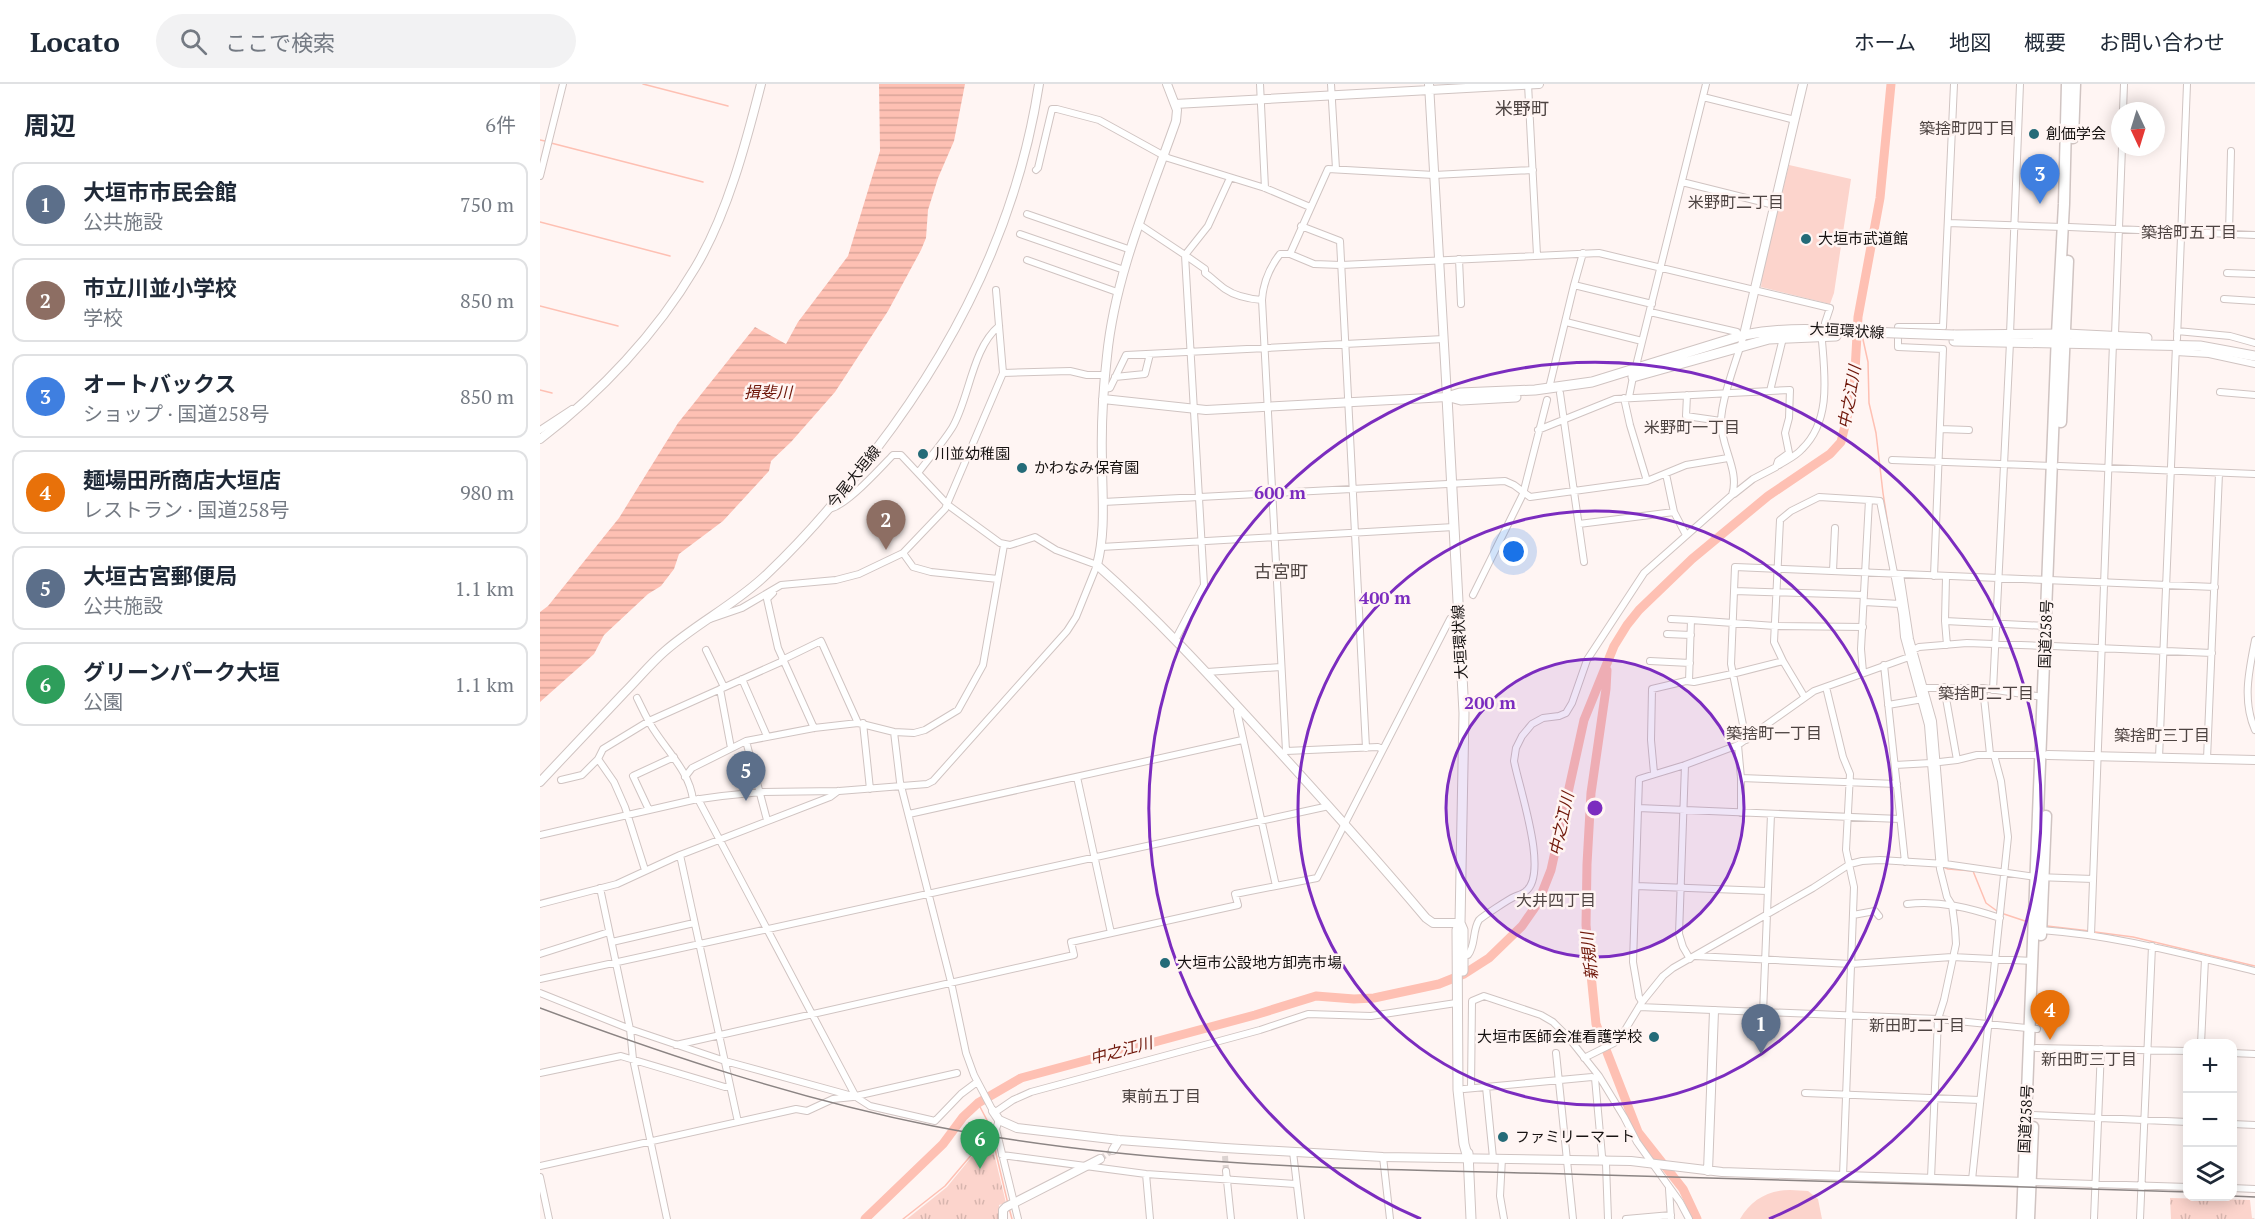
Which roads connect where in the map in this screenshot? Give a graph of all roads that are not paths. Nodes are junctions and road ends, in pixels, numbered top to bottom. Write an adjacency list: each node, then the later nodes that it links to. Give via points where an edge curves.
1 (563, 84): 31 (street)
2 (761, 84): 107 (street, via 736,170 696,267 643,340)
3 (1039, 84): 139 (main road, 今尾大垣線, via 1015,192 971,300 915,398)
4 (1167, 84): 22 (street)
5 (1260, 84): 19 (street)
6 (1331, 84): 18 (street)
7 (1528, 84): 8 (street); 17 (street); 29 (street)
8 (1539, 84)
9 (1706, 84): 20 (street)
10 (1803, 84): 23 (street)
11 (1954, 84): 38 (street)
12 (2020, 84): 40 (street)
13 (2067, 84): 42 (highway, 国道258号)
14 (2075, 84): 42 (highway, 国道258号)
15 (2124, 84): 21 (street)
16 (2187, 84): 44 (street)
17 (1429, 87): 18 (street); 30 (street)
18 (1332, 95): 19 (street); 27 (street)
19 (1261, 98): 22 (street); 34 (street)
20 (1703, 98): 23 (street); 33 (street)
21 (2123, 102)
22 (1175, 104): 25 (street, via 1176,122)
23 (1795, 120): 35 (street)
24 (2231, 152): 46 (street)
25 (1164, 156): 28 (street, via 1099,120 1052,109); 32 (street); 39 (street)
26 (2122, 156): 43 (street)
27 (1335, 169): 30 (street); 36 (street, via 1325,171)
28 (1035, 170)
29 (1533, 170): 30 (street); 52 (street)
30 (1434, 175): 55 (street)
31 (540, 176)
32 (1230, 178): 34 (street); 51 (street, via 1208,226)
33 (1682, 182): 35 (street); 57 (street)
34 (1265, 188): 36 (street)
35 (1774, 205): 63 (street)
36 (1310, 207): 41 (street)
37 (1027, 214): 48 (street)
38 (1948, 223): 40 (street); 111 (street, via 1943,327 1898,327 1898,347 1943,349)
39 (1140, 225): 48 (street); 51 (street)
40 (2014, 225): 42 (street); 74 (street)
41 (1301, 226): 50 (street); 56 (street, via 1340,241)
42 (2066, 227): 43 (street); 75 (highway, 国道258号)
43 (2119, 229): 44 (street); 77 (street)
44 (2181, 232): 46 (street); 81 (street)
45 (1020, 234): 58 (street)
46 (2229, 234): 47 (street)
47 (2255, 235)
48 (1131, 250): 58 (street)
49 (1582, 253): 52 (street); 57 (street, via 1599,253); 61 (street)
50 (1290, 254): 56 (street, via 1314,264); 66 (street, via 1280,254 1273,262)
51 (1185, 255): 66 (street, via 1226,290); 86 (street)
52 (1537, 255): 53 (street)
53 (1459, 259): 55 (street); 68 (street)
54 (1027, 260): 64 (street)
55 (1439, 260): 56 (street); 76 (street)
56 (1341, 265): 82 (street)
57 (1661, 268): 63 (street); 69 (street)
58 (1124, 270): 64 (street)
59 (2227, 273): 60 (street)
60 (2255, 274)
61 (1574, 285): 69 (street); 70 (street)
62 (996, 290): 72 (street)
63 (1754, 291): 71 (street, via 1830,308); 73 (street)
64 (1117, 292): 92 (street)
65 (2224, 299): 67 (street)
66 (1262, 300): 84 (street)
67 (2255, 301)
68 (1461, 304)
69 (1651, 308): 73 (street); 78 (street)
70 (1566, 322): 78 (street); 98 (street)
71 (1825, 323)
72 (999, 326): 90 (street); 124 (street, via 976,364 953,427)
73 (1741, 338): 74 (main road, 大垣環状線, bridge, via 1767,331 1807,328 1839,333); 91 (main road, 大垣環状線); 96 (street)
74 (2010, 338): 75 (main road, 大垣環状線); 119 (street)
75 (2061, 338): 77 (main road, 大垣環状線); 120 (highway, 国道258号)
76 (1444, 339): 82 (street); 102 (street)
77 (2114, 339): 81 (main road, 大垣環状線); 122 (street)
78 (1642, 341): 91 (street)
79 (1822, 341): 121 (street, via 1826,390 1819,422 1803,449)
80 (1782, 342): 95 (street)
81 (2176, 342): 83 (street, via 2230,336); 85 (main road, 大垣環状線, via 2201,340); 88 (main road, 大垣環状線); 89 (street); 123 (street)
82 (1345, 343): 84 (street); 105 (street)
83 (2255, 343)
84 (1265, 347): 86 (street); 106 (street)
85 (2255, 350)
86 (1190, 351): 87 (street); 108 (street)
87 (1150, 354): 93 (street, via 1125,356); 93 (street, via 1145,374)
88 (2255, 356)
89 (2255, 364)
90 (1003, 373): 92 (street, via 1070,371); 138 (street)
91 (1634, 374): 98 (main road, 大垣環状線); 99 (main road, 大垣環状線); 103 (street)
92 (1105, 375): 94 (street)
93 (1115, 377): 94 (street, via 1110,388)
94 (1104, 389): 104 (street)
95 (1770, 391): 96 (street); 121 (street, via 1790,390 1785,433 1790,451)
96 (1727, 392): 100 (street); 110 (street)
97 (2220, 392): 101 (street)
98 (1547, 393): 99 (main road, 大垣環状線); 102 (main road, 大垣環状線, via 1460,393); 113 (street)
99 (1560, 393): 109 (street)
100 (1687, 394): 103 (street); 110 (street, via 1686,416)
101 (2255, 395)
102 (1447, 397): 105 (street); 129 (main road, 大垣環状線)
103 (1627, 398): 109 (street, via 1615,399); 128 (street, via 1630,425)
104 (1103, 399): 108 (street); 137 (street)
105 (1348, 402): 106 (street); 130 (street)
106 (1268, 406): 108 (street); 132 (street)
107 (580, 407): 112 (street); 115 (street)
108 (1194, 410): 135 (street)
109 (1564, 420): 113 (street); 131 (street)
110 (1721, 421): 116 (street)
111 (1940, 429): 114 (street); 118 (street)
112 (540, 430)
113 (1538, 430): 133 (street)
114 (1969, 430)
115 (540, 439)
116 (1728, 458): 126 (street, via 1686,465); 134 (street, via 1735,479)
117 (1892, 460): 118 (street)
118 (1939, 461): 119 (street); 157 (street)
119 (2004, 464): 120 (street); 159 (street)
120 (2056, 466): 122 (street); 161 (highway, 国道258号)
121 (1776, 467): 134 (street)
122 (2109, 468): 123 (street); 162 (street)
123 (2171, 471): 125 (street); 164 (street)
124 (918, 473): 138 (street); 139 (street, via 901,455 893,455 844,502)
125 (2219, 473): 127 (street); 165 (street)
126 (1666, 474): 128 (street); 140 (street)
127 (2255, 474)
128 (1647, 481): 131 (street)
129 (1452, 483): 130 (street); 133 (street, via 1505,481); 142 (main road, 大垣環状線)
130 (1353, 489): 132 (street); 144 (street)
131 (1574, 492): 133 (street, via 1530,497); 141 (street)
132 (1273, 493): 135 (street); 146 (street)
133 (1522, 493): 168 (street)
134 (1732, 495): 145 (street)
135 (1200, 497): 137 (street); 147 (street)
136 (1869, 500): 153 (street, via 1820,497 1780,519); 155 (street); 156 (street, via 1880,501)
137 (1103, 502): 149 (street)
138 (948, 504): 148 (street); 150 (street)
139 (828, 509): 171 (main road, 今尾大垣線, via 767,574)
140 (1674, 512): 141 (street); 145 (street)
141 (1579, 524): 151 (street)
142 (1454, 527): 144 (street); 294 (main road, 大垣環状線, via 1464,713)
143 (1835, 528): 154 (street)
144 (1354, 533): 146 (street); 228 (street)
145 (1686, 535): 306 (street, via 1644,573 1587,660 1575,698 1566,712 1543,718 1522,736 1514,761 1534,848 1532,883 1528,890 1480,919 1471,951)
146 (1275, 536): 147 (street); 199 (street)
147 (1202, 541): 149 (street); 184 (street, via 1204,585)
148 (1004, 544): 152 (street, via 1035,537 1056,550); 160 (street)
149 (1101, 547): 152 (street)
150 (903, 553): 160 (street, via 913,567 931,572); 163 (street, via 847,578)
151 (1584, 562)
152 (1097, 565): 184 (street); 251 (street, via 1076,617 1049,652 933,781)
153 (1778, 569): 154 (street); 166 (street, via 1735,567); 167 (street)
154 (1833, 571): 155 (street)
155 (1866, 573): 156 (street); 169 (street)
156 (1897, 574): 157 (street); 170 (street); 190 (street)
157 (1934, 576): 158 (street)
158 (1946, 577): 159 (street); 175 (street)
159 (2000, 578): 161 (street); 177 (street)
160 (998, 579): 221 (street, via 983,666 964,702 925,730 914,734)
161 (2051, 581): 162 (street); 179 (highway, 国道258号); 187 (highway, 国道258号)
162 (2104, 583): 164 (street); 188 (street)
163 (781, 585): 171 (street, via 742,608); 194 (street, via 767,599)
164 (2166, 585): 165 (street); 191 (street)
165 (2215, 587): 192 (street)
166 (1734, 591): 167 (street); 176 (street)
167 (1777, 593): 169 (street); 178 (street)
168 (1473, 595)
169 (1864, 599): 170 (street); 180 (street)
170 (1900, 604): 193 (street)
171 (707, 619): 248 (main road, 今尾大垣線, via 664,652)
172 (1450, 619): 229 (street)
173 (1671, 619): 174 (street)
174 (1691, 620): 176 (street); 182 (street)
175 (1944, 621): 177 (street); 186 (street)
176 (1733, 622): 178 (street); 202 (street)
177 (1998, 624): 179 (street); 185 (street)
178 (1775, 626): 180 (street); 196 (street, via 1774,642)
179 (2046, 626): 187 (highway, 国道258号)
180 (1863, 627): 201 (street)
181 (1667, 634): 182 (street)
182 (1691, 635): 197 (street)
183 (2255, 639): 220 (street, via 2247,684 2247,703)
184 (1175, 640): 200 (street)
185 (1997, 644): 186 (street); 187 (street); 210 (street)
186 (1947, 645): 190 (street)
187 (2049, 646): 188 (street); 212 (highway, 国道258号); 232 (highway, 国道258号)
188 (2102, 649): 191 (street); 234 (street)
189 (706, 650): 207 (street)
190 (1913, 650): 193 (street); 208 (street)
191 (2164, 651): 192 (street); 235 (street)
192 (2212, 653): 238 (street)
193 (1909, 657): 198 (street); 214 (street)
194 (783, 661): 203 (street); 218 (street, via 821,641); 219 (street)
195 (1650, 661): 197 (street)
196 (1783, 661): 202 (street); 211 (street)
197 (1690, 663): 204 (street)
198 (1884, 665): 201 (street); 215 (street)
199 (1281, 667): 200 (street); 230 (street)
200 (1207, 672): 216 (street)
201 (1863, 672): 205 (street)
202 (1732, 674): 204 (street); 224 (street)
203 (742, 679): 207 (street); 222 (street)
204 (1689, 681): 243 (street, via 1652,689)
205 (1826, 687): 211 (street); 249 (street)
206 (1944, 687): 208 (street); 209 (street); 237 (street)
207 (722, 688): 217 (street); 227 (street)
208 (1923, 688): 214 (street)
209 (1983, 688): 210 (street); 231 (street)
210 (1993, 690): 212 (street)
211 (1804, 696): 224 (street)
212 (2043, 697): 232 (highway, 国道258号)
213 (637, 698): 217 (street)
214 (1923, 699): 215 (street); 240 (street, via 1933,721)
215 (1888, 705): 242 (street)
216 (1239, 708): 223 (street); 230 (street)
217 (649, 722): 233 (street); 236 (street, via 603,749)
218 (861, 723): 219 (street); 221 (street); 252 (street)
219 (814, 728): 222 (street)
220 (2255, 730)
221 (894, 732): 251 (street)
222 (767, 736): 225 (street)
223 (1242, 740): 245 (street); 267 (street)
224 (1746, 740): 226 (street)
225 (746, 741): 227 (street); 254 (street)
226 (1738, 745): 241 (street); 246 (street)
227 (731, 748): 244 (street, via 692,768)
228 (1366, 748): 229 (street); 230 (street)
229 (1382, 749): 268 (street)
230 (1284, 753): 256 (street)
231 (1992, 755): 232 (street); 237 (street); 277 (street, via 2001,781 2008,837)
232 (2045, 755): 234 (street); 278 (highway, 国道258号)
233 (674, 757): 244 (street); 258 (street, via 633,776)
234 (2098, 757): 235 (street); 279 (street)
235 (2160, 758): 238 (street)
236 (598, 759): 247 (street, via 582,775); 263 (street, via 614,782)
237 (1957, 759): 240 (street)
238 (2207, 759): 239 (street)
239 (2255, 760)
240 (1934, 763): 242 (street); 275 (street)
241 (1685, 765): 243 (street); 259 (street)
242 (1895, 765): 250 (street)
243 (1654, 773): 257 (street, via 1639,779)
244 (686, 777): 255 (street)
245 (1077, 777): 261 (street); 272 (street)
246 (1741, 778): 249 (street); 260 (street)
247 (561, 780)
248 (540, 782)
249 (1850, 782): 250 (street); 264 (street)
250 (1897, 784): 265 (street)
251 (902, 787): 252 (street); 261 (street)
252 (870, 789): 253 (street)
253 (839, 791): 254 (street); 266 (street)
254 (761, 792): 255 (street); 266 (street)
255 (696, 799): 258 (street); 270 (street)
256 (1329, 807): 267 (street); 268 (street)
257 (1638, 808): 259 (street); 281 (street)
258 (649, 810): 263 (street)
259 (1684, 811): 260 (street); 282 (street)
260 (1741, 813): 262 (street)
261 (909, 814): 285 (street)
262 (1771, 814): 264 (street); 284 (street)
263 (627, 815): 269 (street); 276 (street)
264 (1848, 817): 265 (street); 274 (street, via 1846,850)
265 (1900, 819): 273 (street)
266 (767, 820): 270 (street)
267 (1261, 822): 272 (street); 280 (street)
268 (1345, 824): 280 (street, via 1317,878); 294 (street, via 1430,921)
269 (540, 836)
270 (720, 839): 271 (street); 296 (street)
271 (680, 855): 276 (street); 293 (street)
272 (1094, 858): 285 (street); 298 (street)
273 (1905, 862): 274 (street); 275 (street)
274 (1850, 864): 289 (street); 290 (street)
275 (1942, 864): 277 (street); 288 (street, via 1944,886)
276 (645, 870): 283 (street)
277 (2005, 871): 278 (street); 292 (street)
278 (2039, 877): 279 (street); 295 (highway, 国道258号); 310 (highway, 国道258号)
279 (2093, 879): 299 (street)
280 (1276, 886): 298 (street, via 1235,894 1238,905)
281 (1636, 886): 282 (street); 318 (street, via 1633,962)
282 (1680, 887): 284 (street); 304 (street, via 1679,934 1683,948)
283 (600, 888): 286 (street); 297 (street)
284 (1767, 891): 289 (street)
285 (929, 894): 296 (street); 315 (street)
286 (540, 904)
287 (1907, 904): 288 (street)
288 (1952, 905): 292 (street); 305 (street, via 1956,944)
289 (1766, 913): 304 (street); 307 (street)
290 (1853, 915): 291 (street, via 1875,911); 312 (street)
291 (1879, 916)
292 (2000, 918): 308 (street)
293 (694, 923): 300 (street); 301 (street)
294 (1460, 923): 306 (main road, 大垣環状線, via 1457,930)
295 (2041, 930): 299 (street); 326 (highway, 国道258号)
296 (766, 931): 301 (street); 321 (street)
297 (609, 932): 300 (street); 303 (street)
298 (1111, 933): 315 (street, via 1071,942 1074,955)
299 (2091, 935): 302 (street)
300 (612, 942): 311 (street)
301 (699, 945): 311 (street); 327 (street)
302 (2152, 946): 309 (street); 332 (street)
303 (540, 954)
304 (1692, 957): 307 (street); 318 (street, via 1663,976)
305 (1952, 957): 308 (street); 312 (street); 323 (street)
306 (1461, 959): 317 (main road, 大垣環状線)
307 (1765, 959): 312 (street); 320 (street)
308 (1997, 959): 310 (street); 324 (street)
309 (2205, 959): 313 (street); 328 (street)
310 (2032, 961): 326 (highway, 国道258号)
311 (616, 963): 314 (street); 325 (street)
312 (1851, 964): 322 (street)
313 (2255, 971)
314 (540, 979)
315 (951, 982): 321 (street); 343 (street)
316 (540, 993): 325 (street)
317 (1458, 1000): 347 (main road, 大垣環状線); 353 (street, via 1371,1016 1308,1014 1031,1092); 367 (main road, 大垣環状線, via 1458,1090)
318 (1641, 1005): 319 (street); 337 (street, via 1612,1045)
319 (1714, 1011): 320 (street); 375 (street)
320 (1763, 1012): 322 (street)
321 (811, 1014): 327 (street); 350 (street)
322 (1850, 1015): 323 (street); 349 (street)
323 (1938, 1019): 324 (street); 351 (street)
324 (1990, 1023): 326 (street); 352 (street)
325 (630, 1029): 329 (street); 338 (street)
326 (2033, 1029): 330 (highway, 国道258号); 382 (highway, 国道258号)
327 (719, 1033): 329 (street); 339 (street)
328 (2201, 1039)
329 (676, 1044): 339 (street)
330 (2036, 1048): 331 (street); 354 (highway, 国道258号)
331 (2101, 1049): 332 (street); 355 (street)
332 (2147, 1049): 333 (street); 356 (street)
333 (2183, 1051)
334 (1556, 1053): 344 (street)
335 (2237, 1053): 336 (street)
336 (2255, 1054)
337 (1584, 1058): 342 (street); 347 (street, via 1568,1037 1541,1015 1484,996 1475,998)
338 (633, 1059): 340 (street, via 621,1056); 345 (street); 362 (street)
339 (725, 1061): 345 (street); 350 (street)
340 (540, 1073)
341 (957, 1073): 350 (street)
342 (1597, 1077): 344 (street); 371 (street); 372 (street, via 1637,1142)
343 (975, 1078): 350 (street, via 935,1121 870,1106); 353 (street)
344 (1559, 1079): 346 (street); 370 (street)
345 (730, 1086): 357 (street)
346 (1486, 1087): 347 (street); 368 (street)
347 (1468, 1089): 367 (main road, 大垣環状線)
348 (1805, 1093): 349 (street)
349 (1846, 1095): 351 (street); 379 (street)
350 (856, 1096): 357 (street, via 833,1099 807,1111 796,1109)
351 (1935, 1099): 352 (street); 380 (street)
352 (1980, 1100): 381 (street)
353 (995, 1115): 361 (street, via 1017,1128); 365 (street)
354 (2033, 1115): 355 (street); 382 (highway, 国道258号)
355 (2099, 1118): 356 (street); 384 (street)
356 (2144, 1120): 358 (street); 385 (street)
357 (738, 1122): 362 (street)
358 (2183, 1122)
359 (2237, 1124): 360 (street)
360 (2255, 1125)
361 (1119, 1140): 363 (street); 364 (street, via 1225,1152)
362 (651, 1141): 373 (street); 393 (street)
363 (1113, 1150)
364 (1293, 1152): 366 (street); 383 (street)
365 (1002, 1155): 374 (street); 390 (street)
366 (1383, 1157): 367 (street); 399 (street)
367 (1468, 1158): 368 (street); 400 (main road, 大垣環状線)
368 (1497, 1158): 370 (street); 401 (street)
369 (1100, 1159): 374 (street)
370 (1567, 1159): 371 (street); 402 (street)
371 (1604, 1160): 372 (street); 403 (street)
372 (1655, 1162): 375 (street); 387 (street)
373 (540, 1166)
374 (1089, 1166): 376 (street); 390 (street)
375 (1708, 1171): 379 (street)
376 (1146, 1174): 377 (street); 396 (street)
377 (1227, 1175): 383 (street); 397 (street)
378 (540, 1176): 392 (street)
379 (1843, 1176): 380 (street)
380 (1931, 1178): 381 (street)
381 (1972, 1180): 382 (street)
382 (2027, 1182): 384 (street); 406 (highway, 国道258号); 407 (highway, 国道258号)
383 (1295, 1184): 398 (street)
384 (2096, 1185): 385 (street); 408 (street)
385 (2142, 1186): 386 (street); 409 (street)
386 (2183, 1187)
387 (1669, 1188): 391 (street); 405 (street)
388 (2237, 1188): 389 (street)
389 (2255, 1189)
390 (1011, 1206): 394 (street, via 1003,1210); 395 (street)
391 (1671, 1217): 404 (street)
392 (549, 1219)
393 (667, 1219)
394 (1003, 1219)
395 (1018, 1219)
396 (1150, 1219)
397 (1231, 1219)
398 (1301, 1219)
399 (1390, 1219)
400 (1471, 1219)
401 (1504, 1219)
402 (1573, 1219)
403 (1608, 1219)
404 (1626, 1219)
405 (1689, 1219)
406 (2022, 1219)
407 (2029, 1219)
408 (2094, 1219)
409 (2140, 1219)

